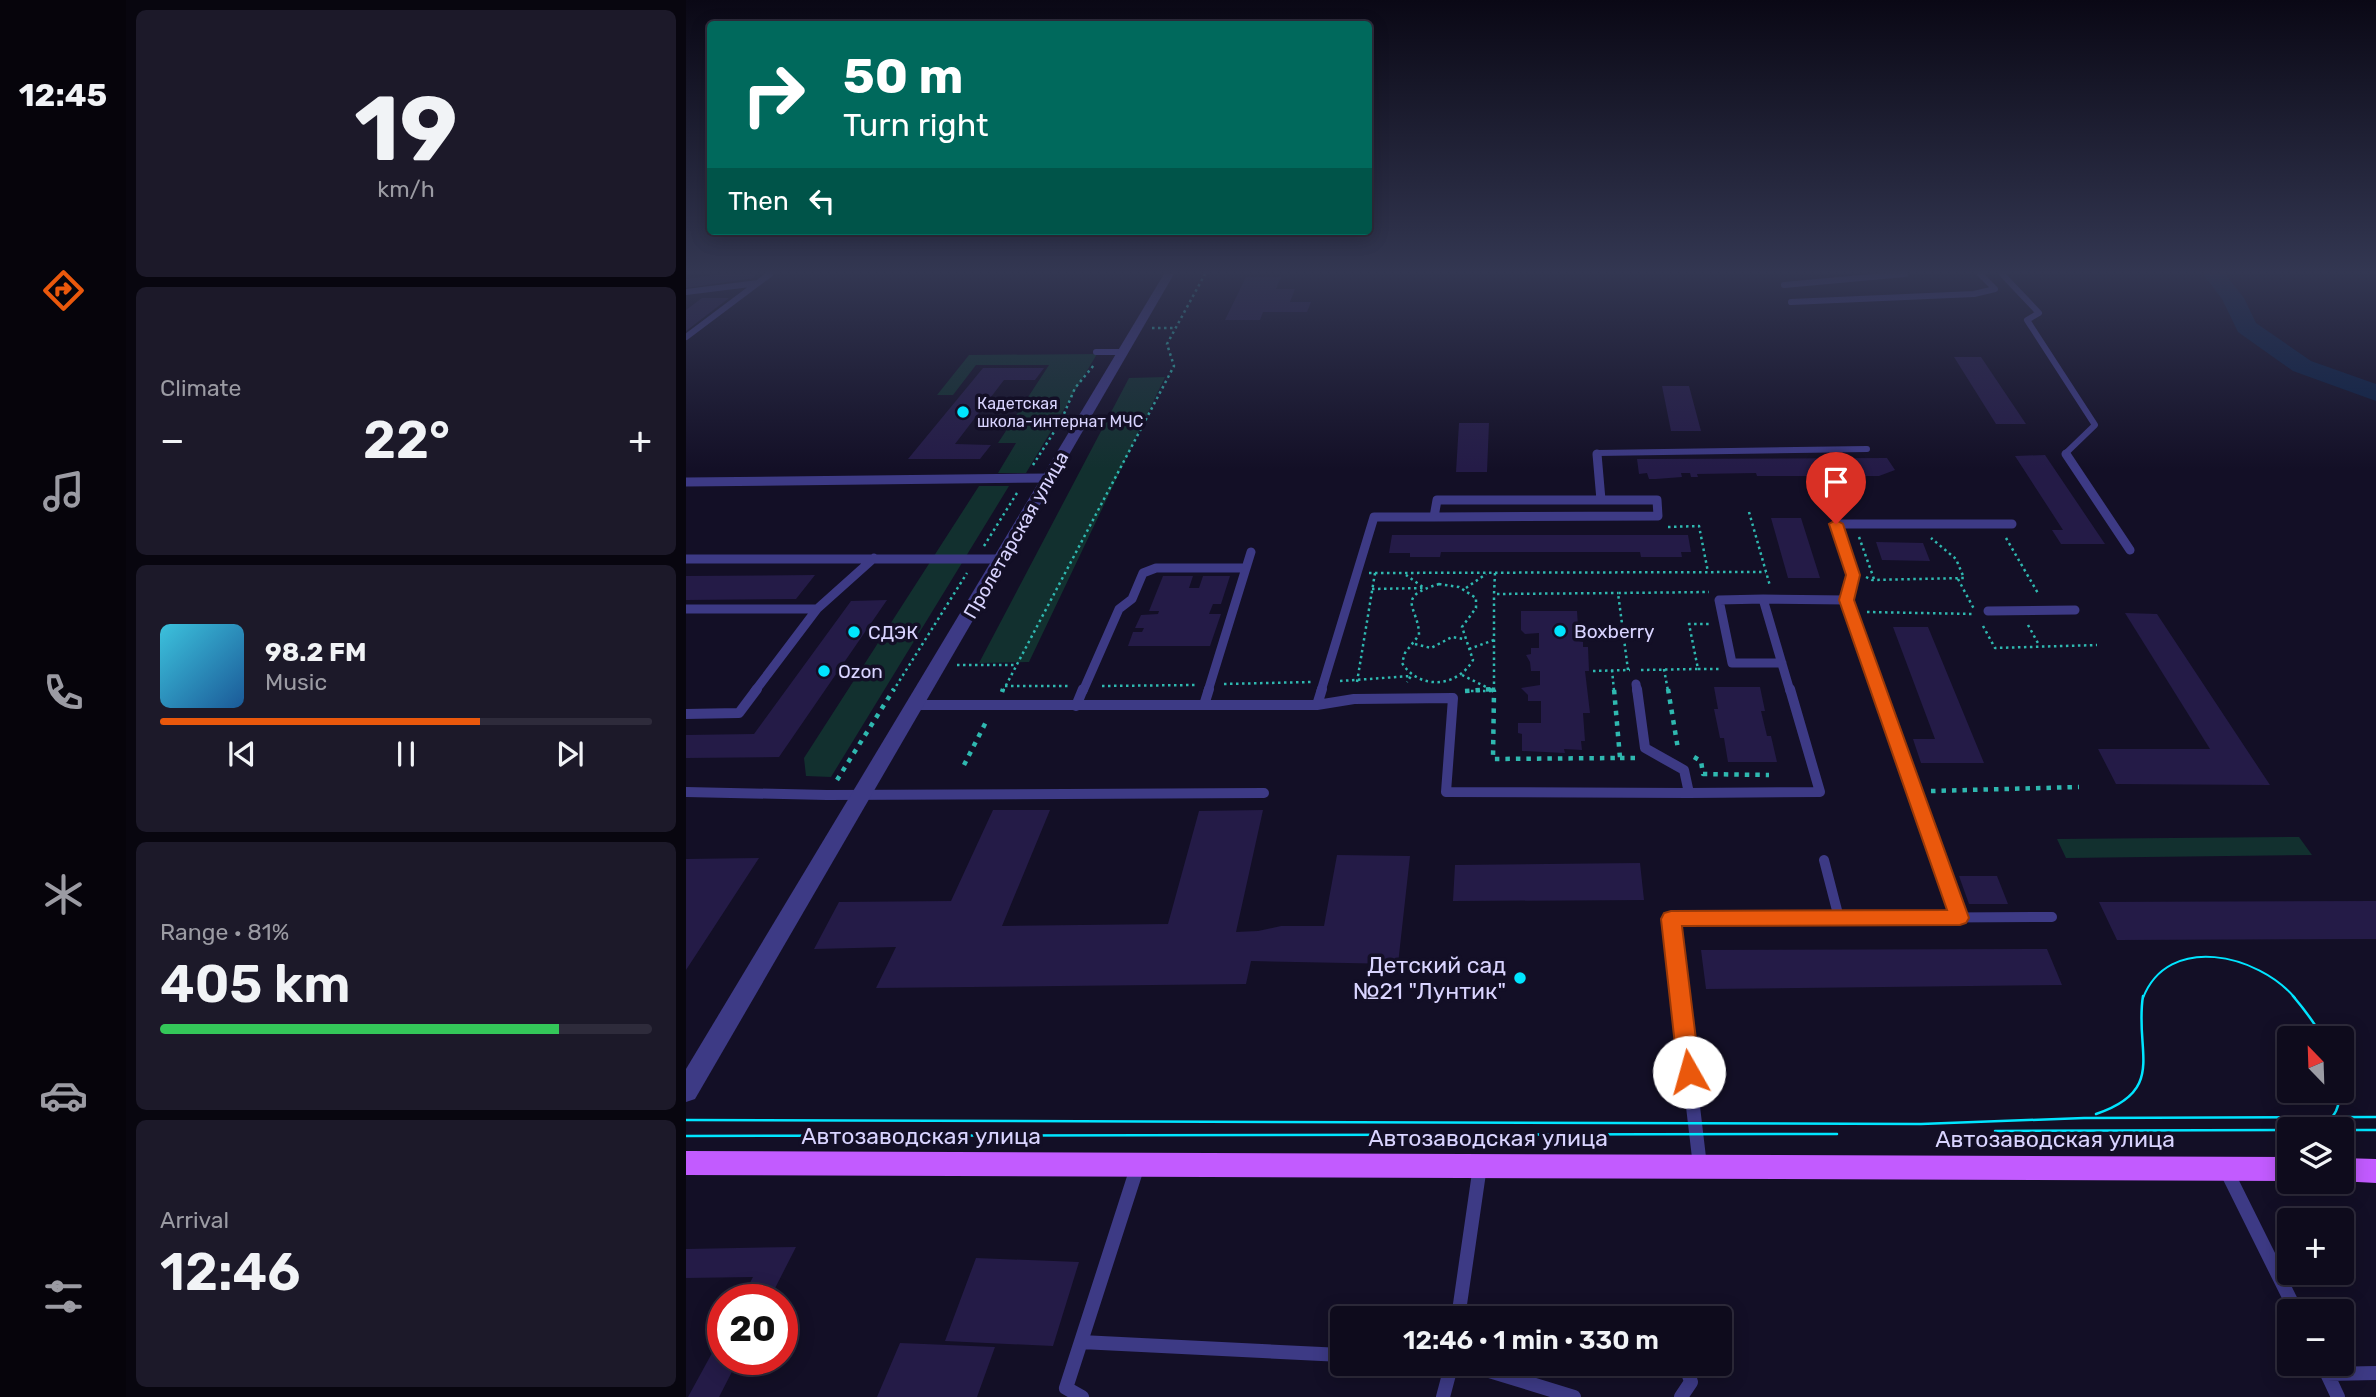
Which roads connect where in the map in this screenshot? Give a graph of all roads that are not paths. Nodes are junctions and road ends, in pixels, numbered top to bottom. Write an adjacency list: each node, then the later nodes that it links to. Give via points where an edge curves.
1 (1131, 339): 4 (street, Пролетарская улица)
2 (2039, 339): 11 (lane, via 2095,425 2066,453)
3 (1099, 352): 4 (lane)
4 (1123, 352): 6 (street, Пролетарская улица)
5 (1867, 449): 8 (lane, via 1597,453)
6 (1050, 478): 7 (lane); 15 (street, Пролетарская улица)
7 (686, 482)
8 (1601, 500): 9 (lane, via 1437,500); 9 (lane, via 1657,500 1658,516)
9 (1434, 517): 27 (lane, via 1374,517)
10 (2012, 524): 18 (lane, via 1836,524 1853,575)
11 (2130, 550)
12 (1251, 552): 16 (lane)
13 (874, 558): 14 (lane); 15 (lane); 20 (lane)
14 (686, 559)
15 (1003, 559): 25 (street, Пролетарская улица)
16 (1246, 568): 26 (lane); 28 (lane, via 1143,573 1132,599 1119,609)
17 (1763, 599): 18 (lane); 23 (lane); 23 (lane, via 1719,600 1732,663)
18 (1847, 600): 37 (lane)
19 (686, 609): 20 (lane)
20 (817, 609): 29 (lane, via 738,713)
21 (2075, 610): 22 (lane)
22 (1988, 611)
23 (1782, 663): 32 (lane, via 1820,792)
24 (1636, 684): 32 (lane, via 1645,748 1684,770)
25 (916, 705): 28 (lane); 33 (street, Пролетарская улица)
26 (1204, 705): 27 (lane); 28 (lane)
27 (1317, 705): 32 (lane, via 1354,699 1453,698 1446,792)
28 (1076, 706)
29 (686, 714)
30 (686, 792): 33 (lane)
31 (1264, 793): 33 (lane)
32 (1689, 793)
33 (861, 795): 38 (street, Пролетарская улица)
34 (1824, 860): 36 (lane)
35 (2052, 917): 37 (lane)
36 (1839, 918): 37 (lane); 42 (lane, via 1671,919)
37 (1960, 918)
38 (686, 1091)
39 (686, 1163): 40 (main road, Автозаводская улица)
40 (1138, 1164): 41 (main road, Автозаводская улица); 49 (lane)
41 (1480, 1166): 42 (main road, Автозаводская улица); 48 (lane)
42 (1700, 1166): 43 (main road, Автозаводская улица)
43 (2225, 1168): 44 (main road, Автозаводская улица); 47 (lane)
44 (2277, 1169)
45 (2354, 1170): 46 (main road)
46 (2376, 1171)
47 (2290, 1299)
48 (1460, 1306)
49 (1081, 1342): 50 (lane); 57 (lane, via 1066,1388)
50 (1330, 1353)
51 (2354, 1371): 52 (lane)
52 (2376, 1373)
53 (1448, 1376): 58 (lane)
54 (1505, 1376): 59 (lane)
55 (1690, 1376): 60 (lane, via 1692,1382)
56 (2328, 1376): 61 (lane)
57 (1082, 1397)
58 (1443, 1397)
59 (1574, 1397)
60 (1681, 1397)
61 (2338, 1397)

